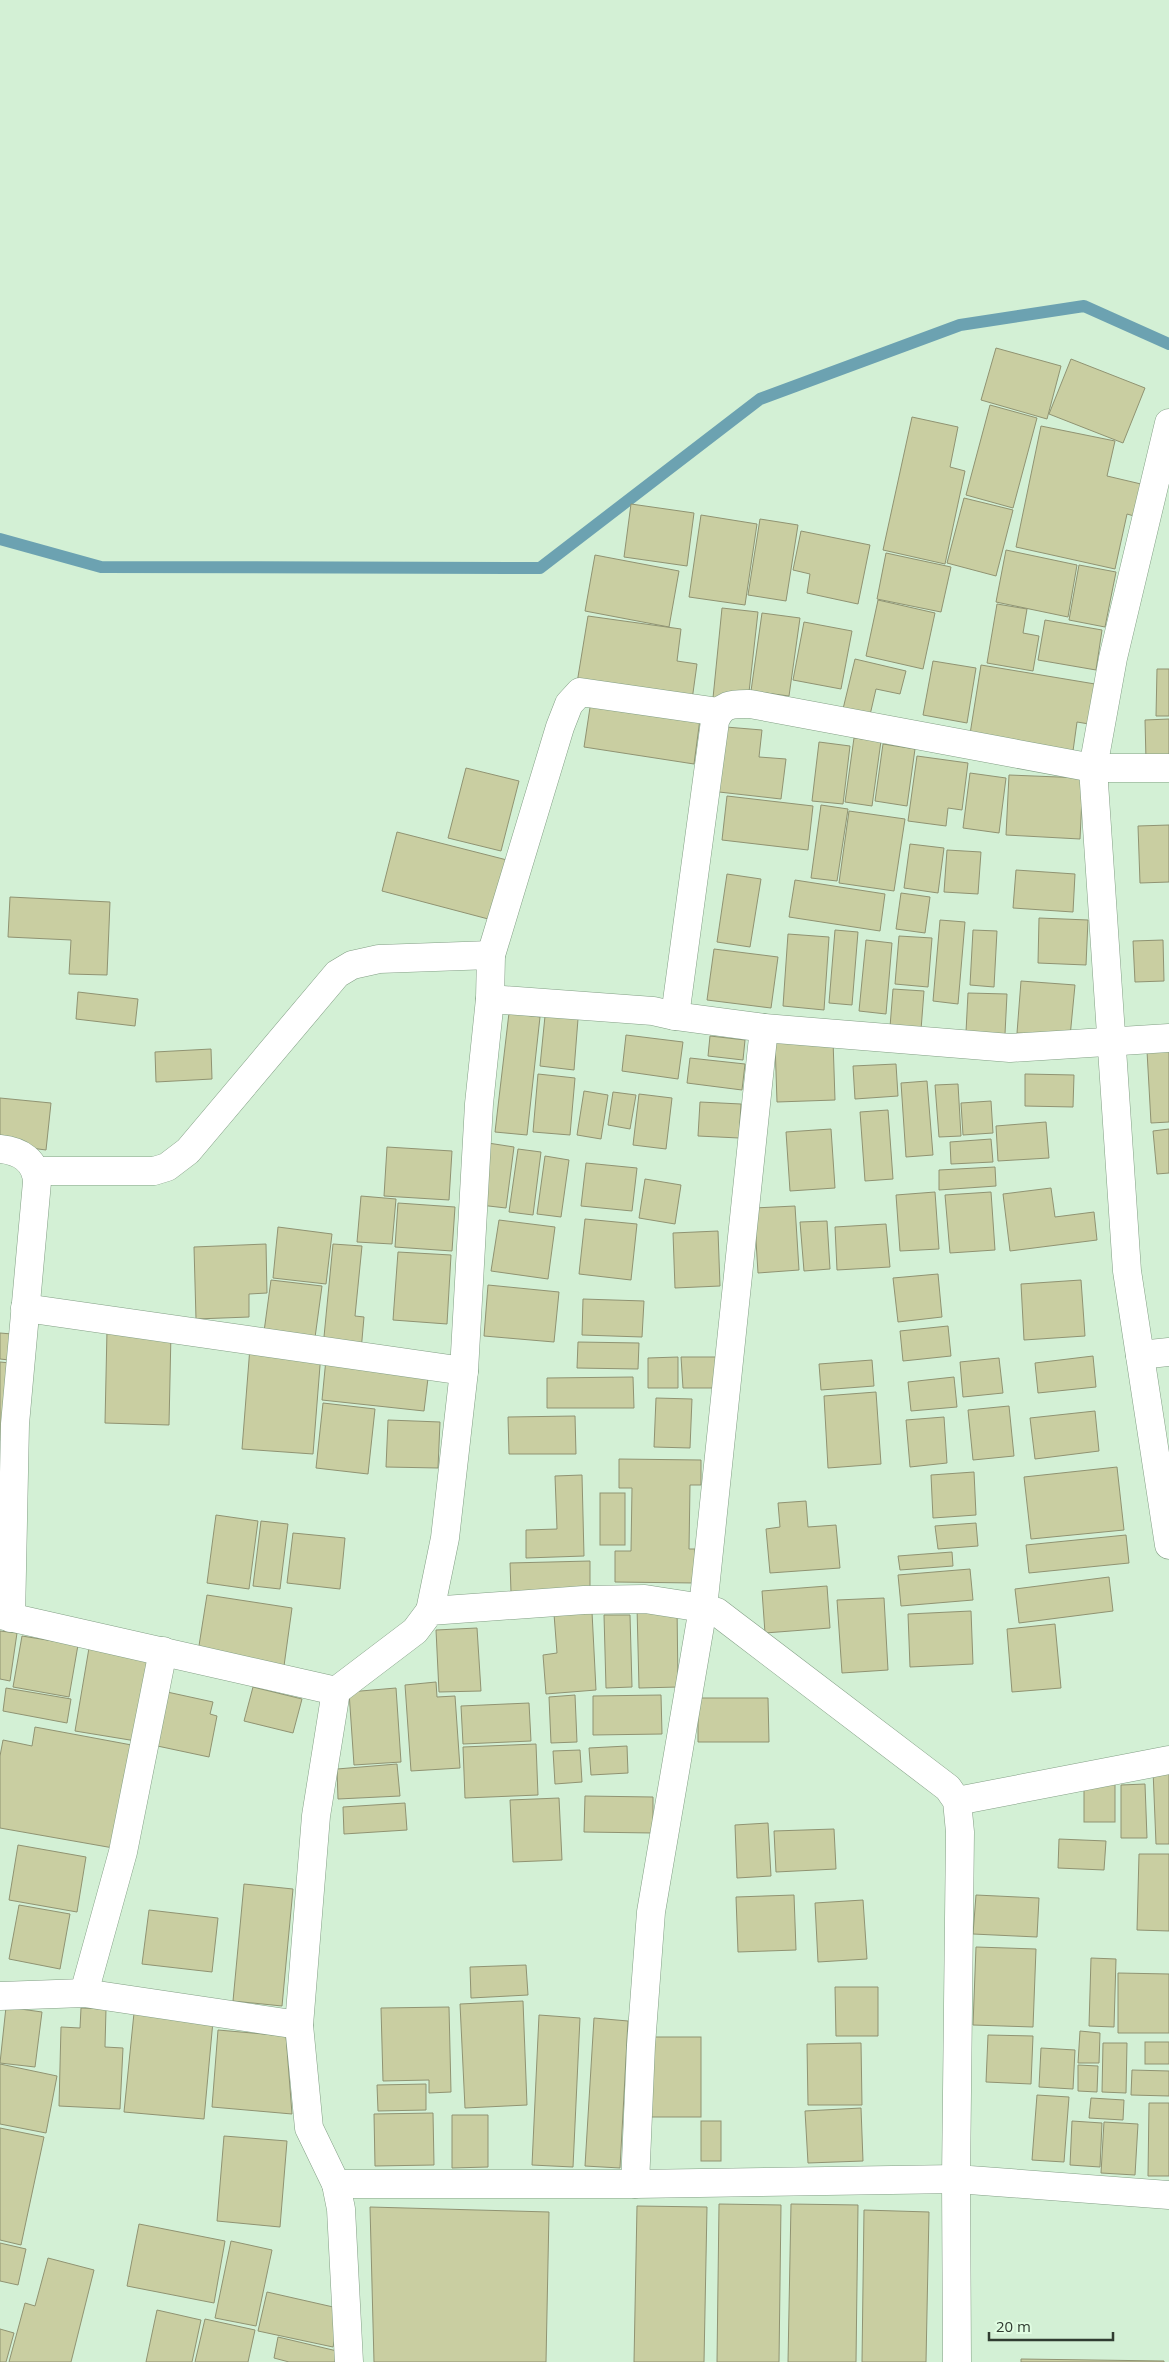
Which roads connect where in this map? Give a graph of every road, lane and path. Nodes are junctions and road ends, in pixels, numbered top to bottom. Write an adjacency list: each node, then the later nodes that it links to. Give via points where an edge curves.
1 (1169, 423): 3 (street, via 1113,658)
2 (719, 712): 3 (street, via 729,704 750,704); 5 (street, via 591,693 580,692 575,696 560,727); 7 (street)
3 (1093, 768): 4 (street); 10 (street)
4 (1169, 768)
5 (491, 955): 6 (street); 12 (street, via 379,959 352,965 337,974 188,1152 167,1167 141,1172)
6 (490, 998): 7 (street, via 653,1011); 16 (street, via 479,1104)
7 (675, 1016): 8 (street)
8 (764, 1028): 10 (street, via 1010,1048); 18 (street)
9 (1169, 1038): 10 (street)
10 (1110, 1043): 15 (street, via 1128,1271)
11 (0, 1150): 12 (street, via 24,1156)
12 (36, 1171): 13 (street)
13 (25, 1308): 16 (street); 20 (street)
14 (1169, 1352): 15 (street)
15 (1140, 1355): 17 (street)
16 (464, 1371): 19 (street, via 445,1538)
17 (1169, 1546)
18 (703, 1608): 19 (street, via 645,1599); 24 (street, via 717,1612 826,1693 948,1788); 30 (street, via 651,1912 640,2045)
19 (430, 1612): 22 (street, via 415,1631)
20 (5, 1616): 21 (street)
21 (163, 1651): 22 (street); 25 (street, via 123,1852)
22 (336, 1691): 27 (street, via 316,1816)
23 (1169, 1760): 24 (street)
24 (957, 1801): 28 (street, via 960,1842)
25 (84, 1993): 26 (street); 27 (street)
26 (0, 1996)
27 (299, 2025): 29 (street, via 309,2128)
28 (956, 2179): 30 (street); 31 (street); 33 (street)
29 (336, 2184): 30 (street); 32 (street, via 342,2209)
30 (635, 2184)
31 (1169, 2195)
32 (349, 2362)
33 (957, 2362)

